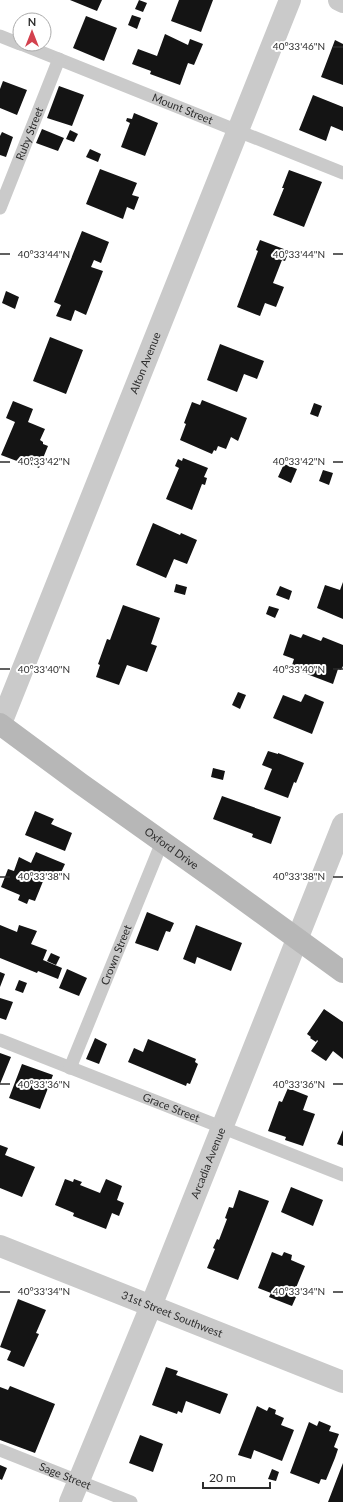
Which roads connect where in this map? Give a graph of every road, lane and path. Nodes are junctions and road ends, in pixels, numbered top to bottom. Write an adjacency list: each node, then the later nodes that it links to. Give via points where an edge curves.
1 (290, 0): 8 (street, Alton Avenue)
2 (339, 0): 3 (street)
3 (343, 2)
4 (0, 36): 5 (lane, Mount Street)
5 (12, 41)
6 (41, 52): 7 (lane, Mount Street)
7 (59, 59): 8 (lane, Mount Street); 10 (lane, Ruby Street)
8 (238, 131): 9 (lane, Mount Street); 11 (street, Alton Avenue)
9 (343, 173)
10 (0, 208)
11 (0, 724): 13 (main road, Oxford Drive)
12 (343, 824): 14 (street, Arcadia Avenue)
13 (162, 842): 14 (main road, Oxford Drive); 17 (lane, Crown Street)
14 (297, 938): 15 (main road, Oxford Drive); 18 (street, Arcadia Avenue)
15 (343, 972)
16 (0, 1040): 17 (lane, Grace Street)
17 (70, 1068): 18 (lane, Grace Street)
18 (221, 1128): 19 (lane, Grace Street); 21 (street, Arcadia Avenue)
19 (343, 1175)
20 (0, 1246): 21 (street, 31st Street Southwest)
21 (150, 1306): 22 (street, 31st Street Southwest); 24 (street, Arcadia Avenue)
22 (343, 1382)
23 (0, 1450): 24 (lane, Sage Street)
24 (79, 1481): 25 (street, Arcadia Avenue); 26 (lane, Sage Street)
25 (70, 1502)
26 (131, 1502)

